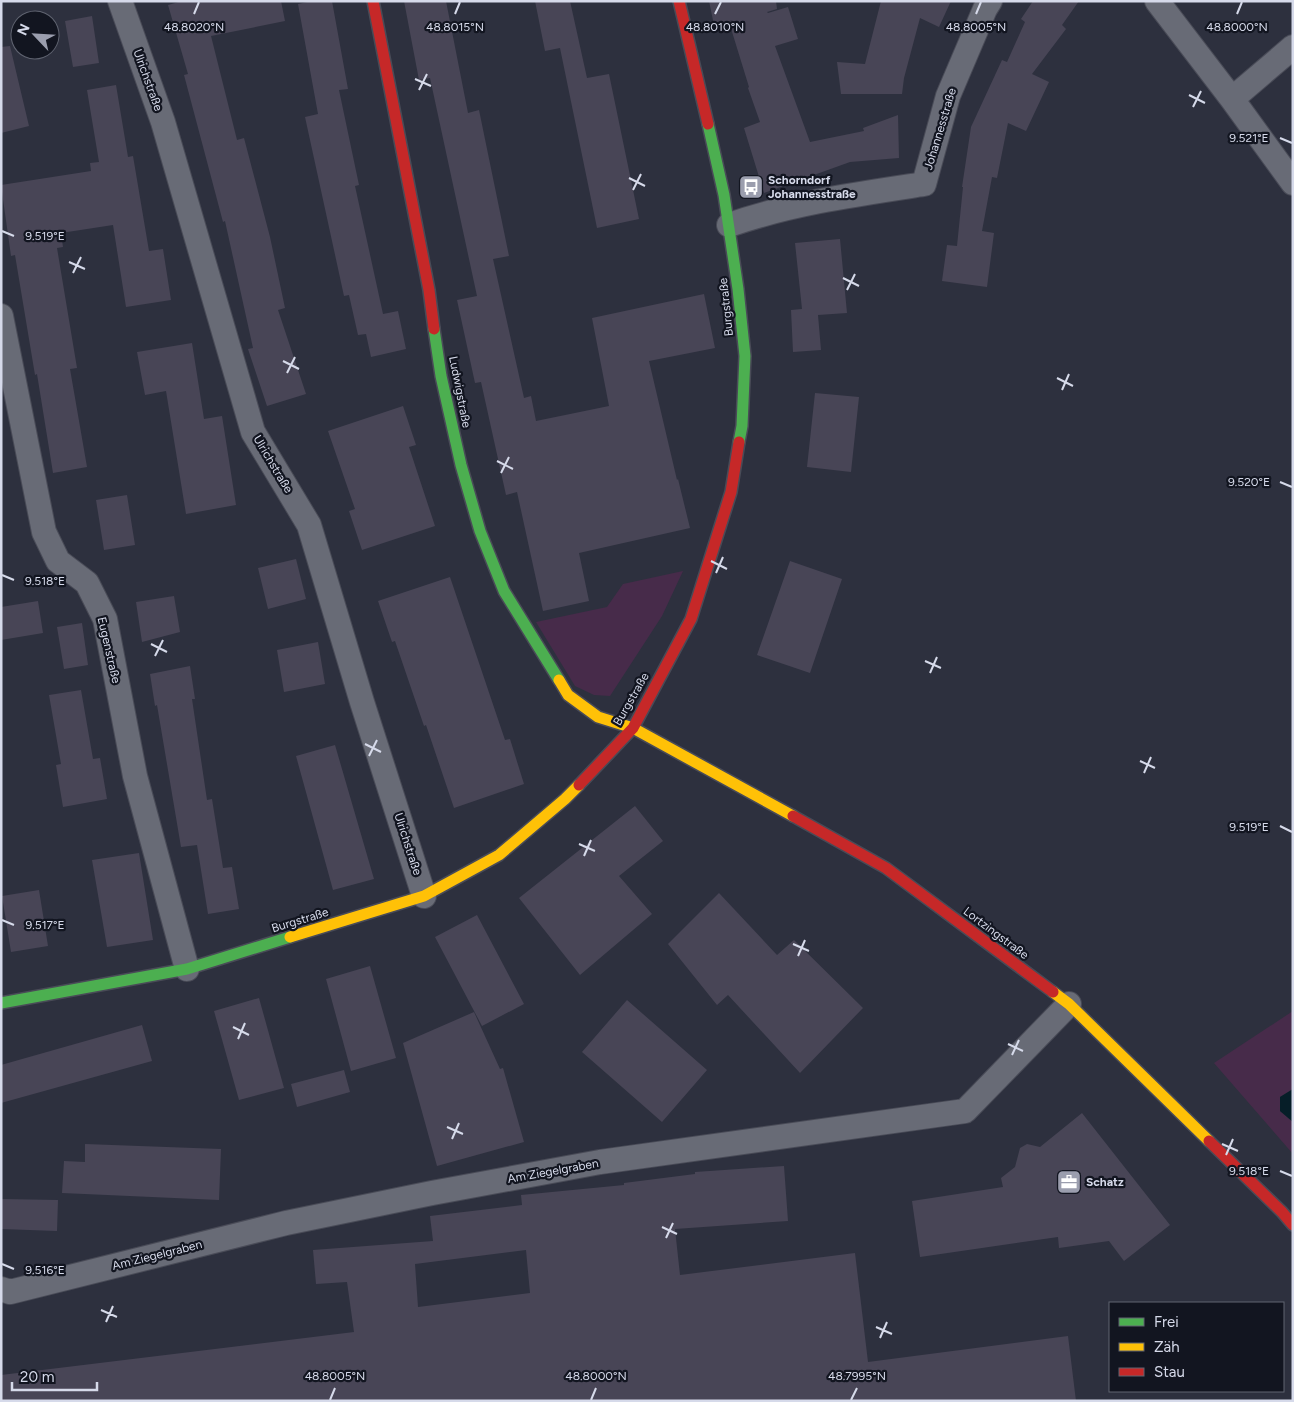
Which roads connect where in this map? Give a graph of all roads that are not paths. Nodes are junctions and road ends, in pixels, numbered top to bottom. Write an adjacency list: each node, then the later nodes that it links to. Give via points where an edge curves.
1 (120, 1): 12 (street, Ulrichstraße, via 163,122 253,432 309,525)
2 (373, 1): 11 (street, Ludwigstraße, via 429,290 441,376 480,531 504,590 568,694 598,717)
3 (679, 1): 9 (street, Burgstraße, via 724,195)
4 (990, 1): 9 (street, Johannesstraße, via 948,96 924,184 838,197)
5 (1157, 1): 7 (street)
6 (1293, 48): 7 (street)
7 (1232, 100): 8 (street)
8 (1293, 183)
9 (728, 225): 11 (street, Burgstraße, via 744,356 742,426 731,492 691,619)
10 (1, 316): 13 (street, Eugenstraße, via 44,532 58,561 86,583 104,618 135,776)
11 (632, 728): 12 (street, Burgstraße, via 565,799 499,855); 15 (street, Lortzingstraße, via 886,868)
12 (424, 896): 13 (street, Burgstraße)
13 (186, 969): 14 (street, Burgstraße)
14 (1, 1003)
15 (1069, 1004): 16 (street, Lortzingstraße); 17 (street, Am Ziegelgraben, via 965,1110 600,1162 286,1223 10,1292)
16 (1293, 1225)
17 (1, 1289)

